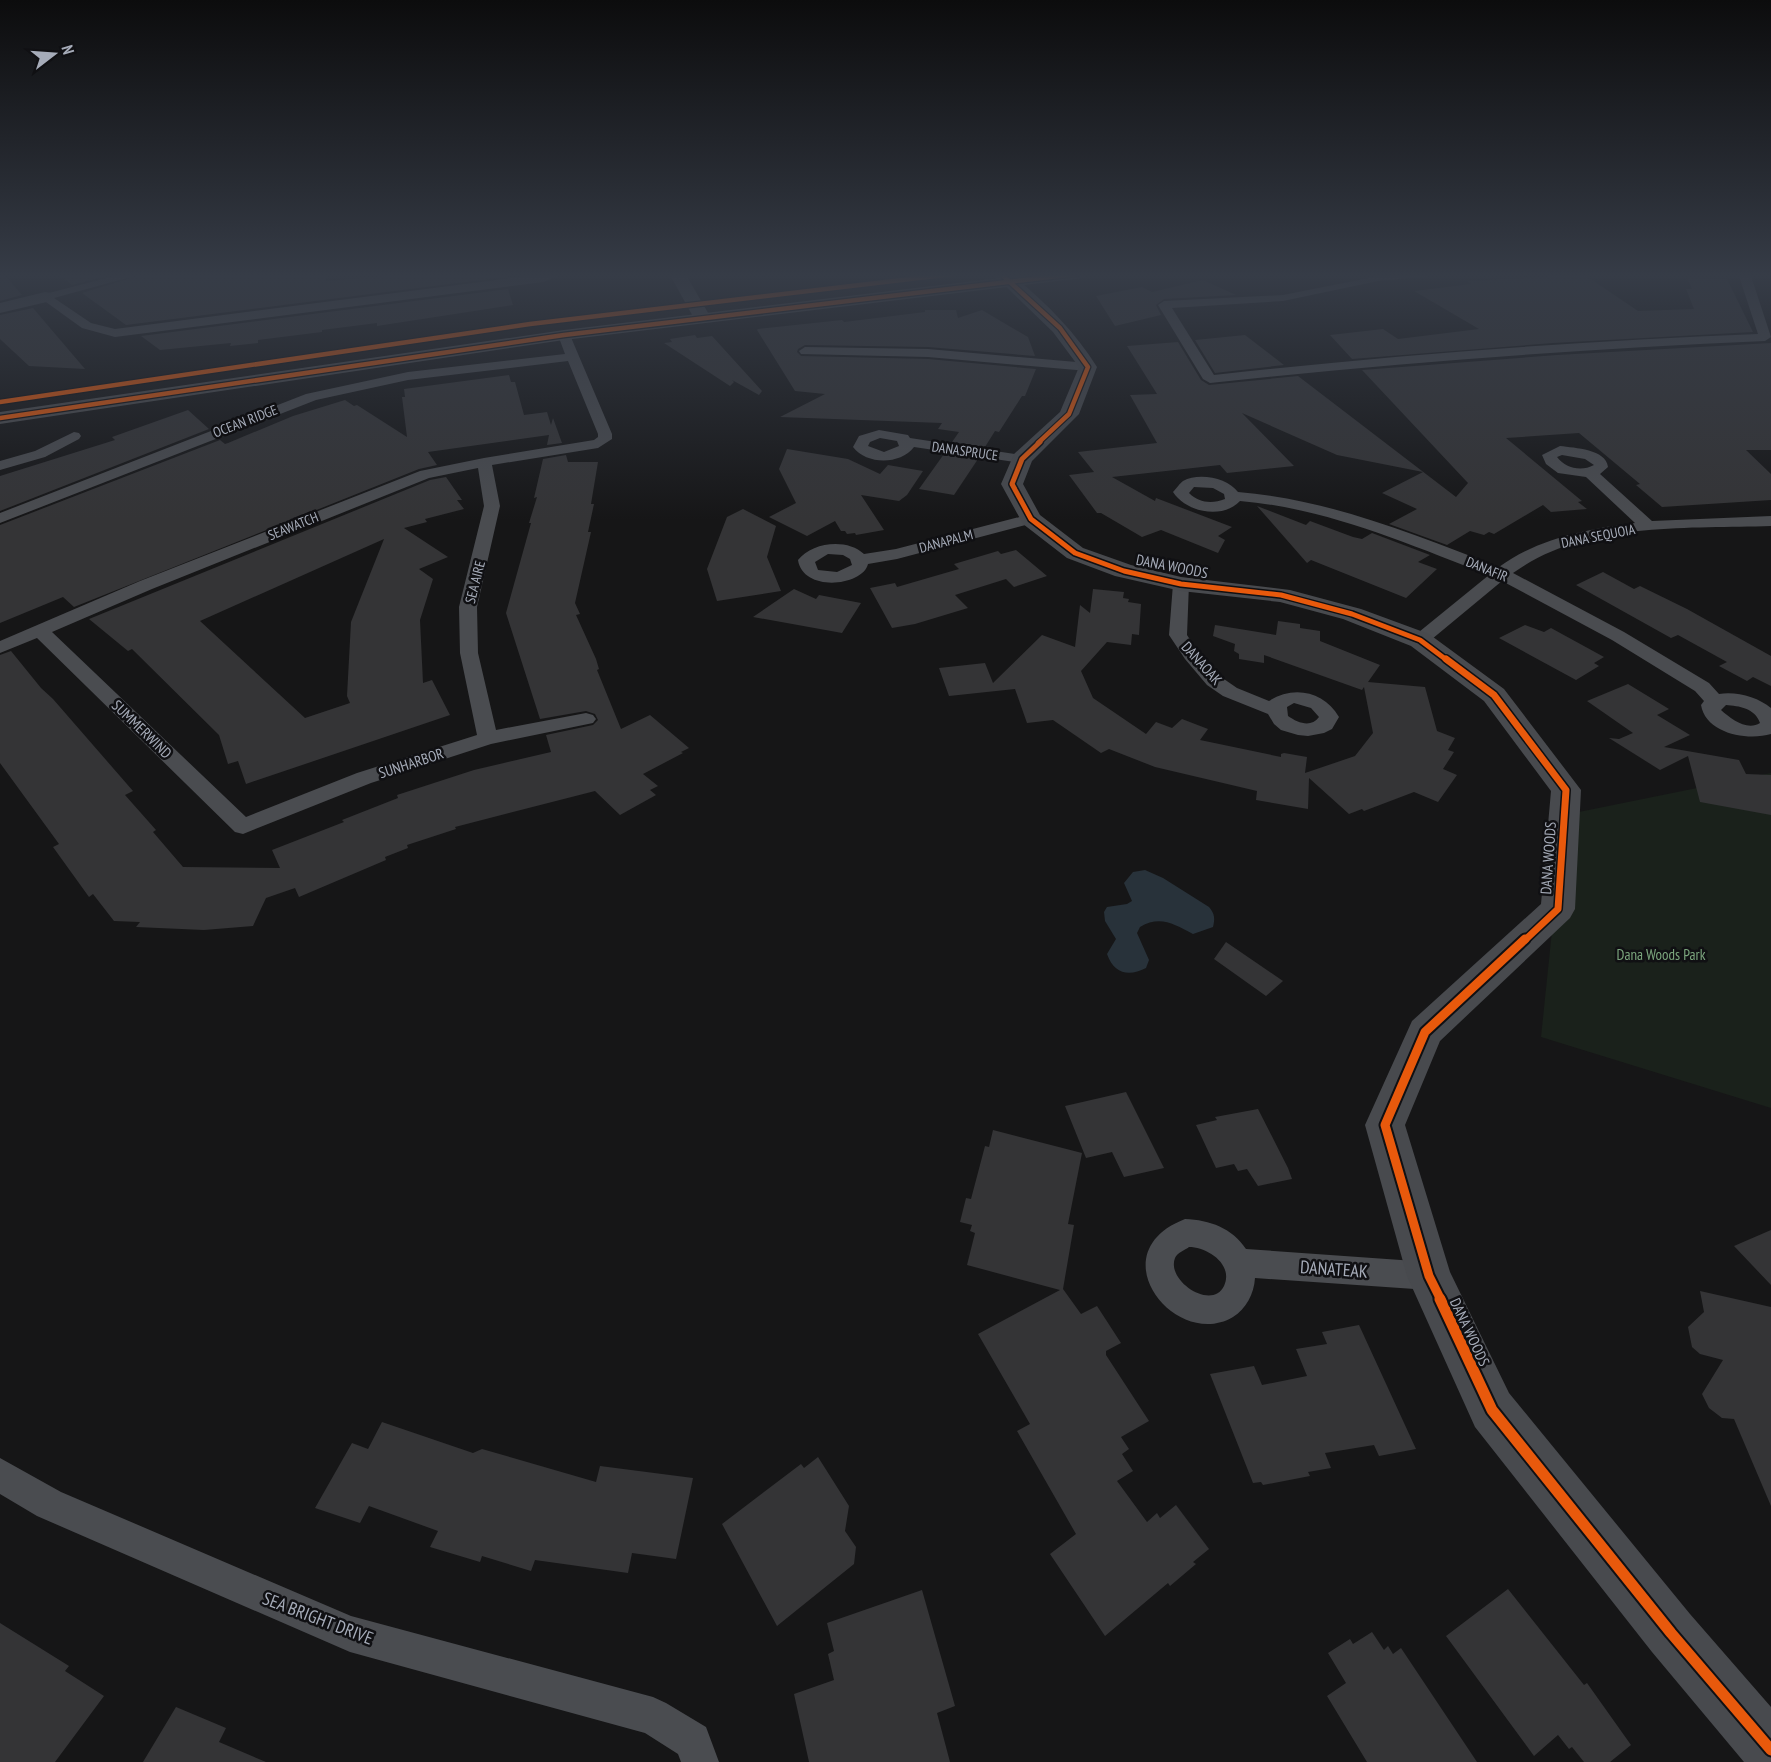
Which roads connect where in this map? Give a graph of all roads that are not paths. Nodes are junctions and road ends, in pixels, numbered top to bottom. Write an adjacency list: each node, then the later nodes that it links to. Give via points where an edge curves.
1 (313, 355): 9 (main road)
2 (427, 355): 10 (main road)
3 (955, 355): 8 (street)
4 (1082, 355): 8 (street)
5 (1195, 355): 6 (street, via 1210,379 1356,363)
6 (1478, 355)
7 (573, 357): 14 (street, SEAWATCH, via 605,439 598,444); 18 (street, OCEAN RIDGE, via 453,370 311,397)
8 (1088, 366): 13 (street, DANA WOODS, via 1069,414)
9 (0, 402)
10 (0, 418)
11 (74, 436): 15 (street, via 40,454)
12 (907, 442): 13 (street, DANASPRUCE)
13 (1023, 459): 19 (street, DANA WOODS, via 1012,484)
14 (484, 462): 25 (street, SEAWATCH, via 425,474 146,585); 31 (street, SEA AIRE, via 492,506 468,607 469,653)
15 (0, 466)
16 (1590, 473): 21 (street)
17 (1233, 496): 23 (street, DANAFIR, via 1274,499 1381,528)
18 (0, 518)
19 (1031, 519): 22 (street, DANAPALM); 24 (street, DANA WOODS, via 1075,553 1124,571)
20 (1771, 521): 21 (street, DANA SEQUOIA)
21 (1648, 527): 23 (street, DANA SEQUOIA, via 1558,543 1524,558)
22 (860, 560)
23 (1502, 574): 26 (street, DANA SEQUOIA); 28 (street, DANAFIR, via 1618,636 1702,687)
24 (1181, 584): 26 (street, DANA WOODS, via 1281,595 1352,614); 29 (street, DANAOAK, via 1178,635 1191,655 1214,681 1230,692)
25 (41, 632): 27 (street, SEAWATCH); 32 (street, SUMMERWIND)
26 (1420, 640): 34 (street, DANA WOODS, via 1494,695 1566,790 1558,909 1425,1032 1385,1125)
27 (0, 648)
28 (1715, 701)
29 (1275, 710)
30 (586, 719): 31 (street, SUNHARBOR)
31 (488, 738): 32 (street, SUNHARBOR, via 363,778)
32 (243, 827)
33 (1238, 1263): 34 (street, DANATEAK)
34 (1429, 1276): 36 (street, DANA WOODS, via 1492,1410 1671,1633)
35 (0, 1475): 37 (street, SEA BRIGHT DRIVE, via 49,1504 350,1634 653,1716 692,1741)
36 (1771, 1750)
37 (700, 1762)

